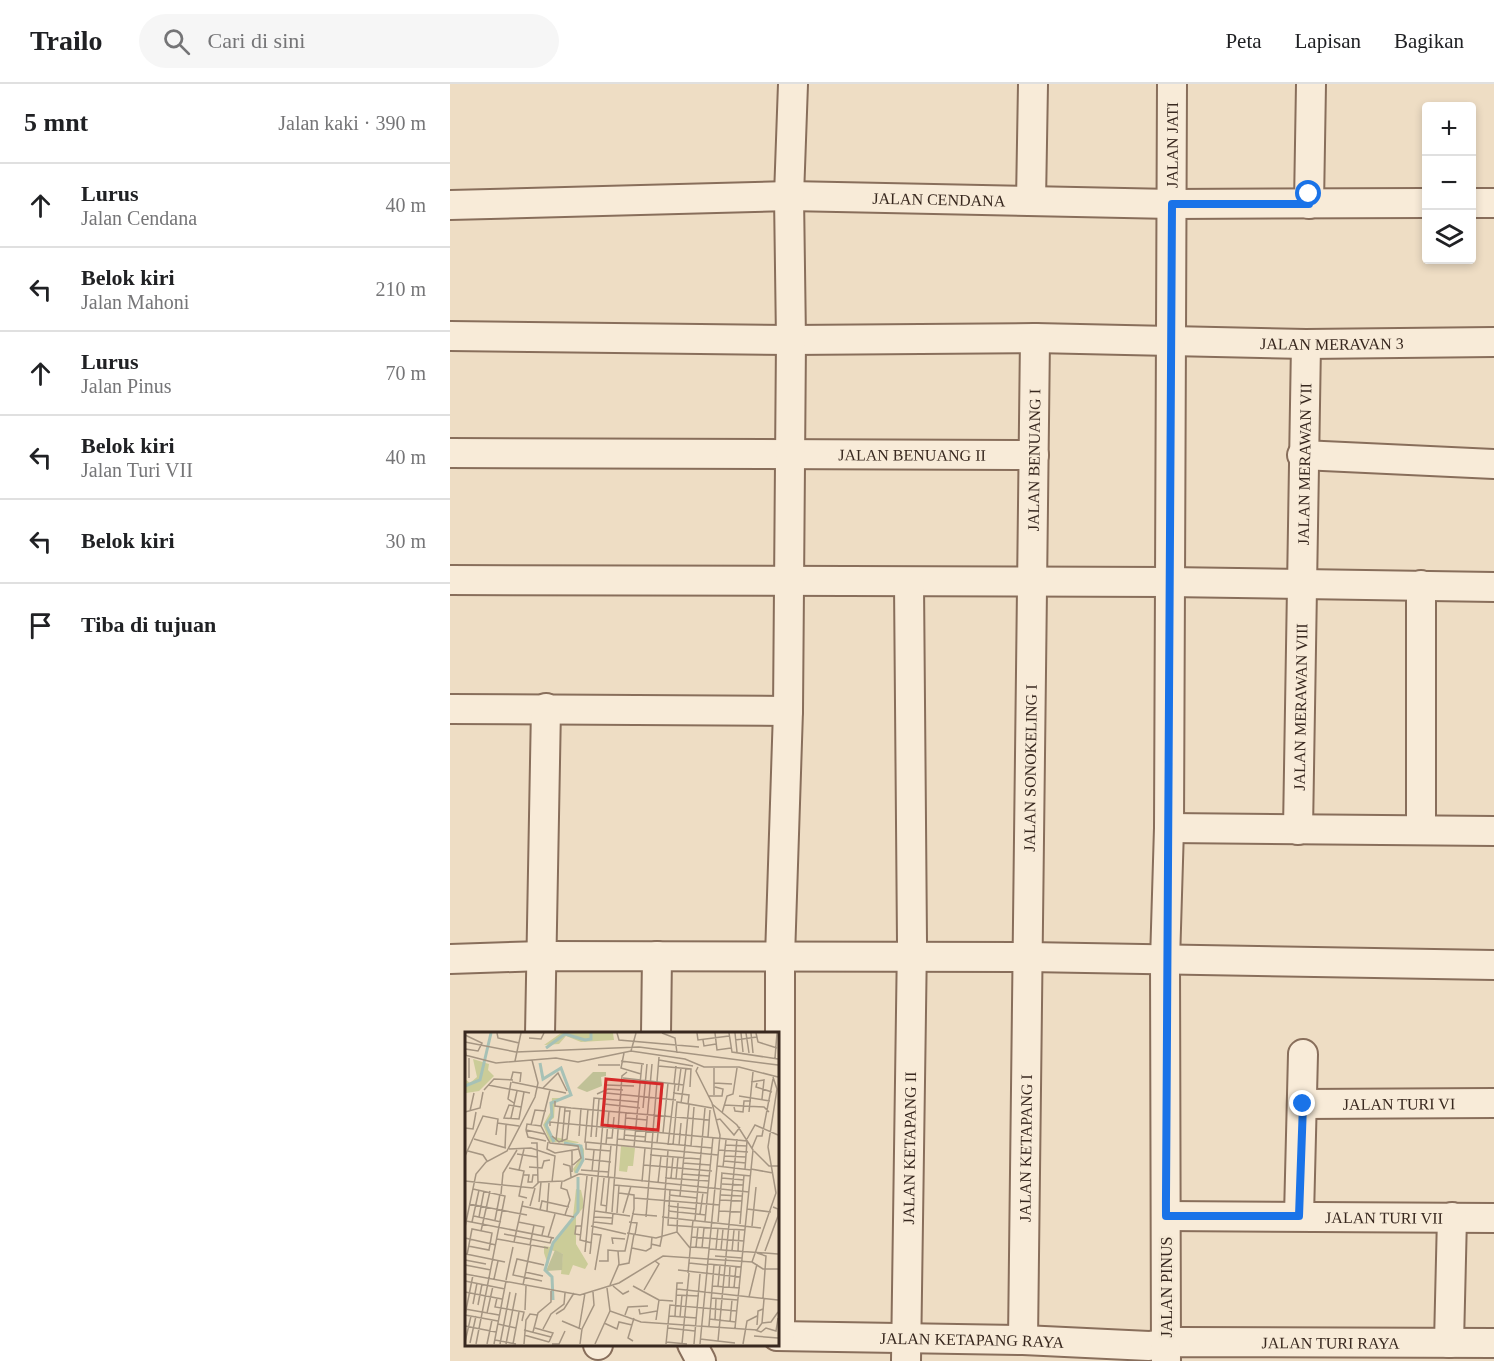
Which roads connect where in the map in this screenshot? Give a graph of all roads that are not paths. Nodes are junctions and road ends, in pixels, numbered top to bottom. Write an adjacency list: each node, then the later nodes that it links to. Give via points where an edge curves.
1 (793, 84): 5 (street)
2 (1032, 84): 6 (street)
3 (1172, 84): 10 (street, JALAN JATI)
4 (1311, 84): 11 (street)
5 (789, 196): 6 (street, JALAN CENDANA); 12 (street, JALAN CENDANA); 15 (street)
6 (1031, 201): 10 (street, JALAN CENDANA)
7 (1422, 203): 11 (street, JALAN CENDANA)
8 (1476, 203): 9 (street)
9 (1494, 203)
10 (1172, 204): 11 (street, JALAN CENDANA); 16 (street, JALAN JATI)
11 (1309, 204)
12 (450, 205)
13 (450, 336): 15 (street, JALAN MERAVAN 3)
14 (1035, 338): 15 (street, JALAN MERAVAN 3); 16 (street, JALAN MERAVAN 3); 21 (street, JALAN BENUANG I)
15 (791, 340): 20 (street)
16 (1171, 340): 18 (street, JALAN MERAVAN 3); 28 (street, JALAN JATI)
17 (1494, 342): 18 (street, JALAN MERAVAN 3)
18 (1306, 344): 22 (street, JALAN MERAWAN VII)
19 (450, 453): 20 (street, JALAN BENUANG II)
20 (790, 453): 21 (street, JALAN BENUANG II); 26 (street)
21 (1034, 454): 25 (street, JALAN BENUANG I)
22 (1302, 455): 23 (street); 30 (street, JALAN MERAWAN VII)
23 (1494, 464)
24 (450, 580): 26 (street)
25 (1032, 581): 27 (street); 28 (street); 42 (street, JALAN SONOKELING I)
26 (788, 582): 27 (street); 34 (street)
27 (909, 582): 44 (street, JALAN KETAPANG II)
28 (1168, 582): 30 (street); 35 (street, JALAN PINUS)
29 (1420, 585): 30 (street); 31 (street); 36 (street)
30 (1301, 586): 37 (street, JALAN MERAWAN VIII)
31 (1494, 587)
32 (546, 708): 33 (street); 34 (street); 39 (street)
33 (450, 709)
34 (788, 711): 41 (street)
35 (1169, 828): 37 (street); 45 (street, JALAN PINUS)
36 (1421, 829): 37 (street); 38 (street)
37 (1298, 830)
38 (1494, 831)
39 (543, 956): 40 (street); 43 (street); 47 (street)
40 (657, 956): 41 (street); 48 (street)
41 (780, 957): 44 (street); 56 (street)
42 (1028, 957): 44 (street); 45 (street); 57 (street, JALAN KETAPANG I)
43 (450, 959)
44 (911, 959): 61 (street, JALAN KETAPANG II)
45 (1165, 961): 46 (street); 52 (street, JALAN PINUS)
46 (1494, 965)
47 (540, 1032)
48 (656, 1032)
49 (1304, 1054): 51 (street)
50 (1494, 1103): 51 (street, JALAN TURI VI)
51 (1303, 1104): 53 (street)
52 (1166, 1216): 53 (street, JALAN TURI VII); 62 (street, JALAN PINUS)
53 (1299, 1216): 54 (street, JALAN TURI VII)
54 (1452, 1216): 55 (street, JALAN TURI VII); 58 (street)
55 (1494, 1218)
56 (778, 1336): 61 (street, JALAN KETAPANG RAYA)
57 (1023, 1340): 61 (street, JALAN KETAPANG RAYA); 62 (street, JALAN KETAPANG RAYA)
58 (1449, 1342): 59 (street, JALAN TURI RAYA); 62 (street, JALAN TURI RAYA, via 1189,1342)
59 (1494, 1343)
60 (693, 1346): 63 (street)
61 (906, 1350)
62 (1166, 1353)
63 (701, 1361)

